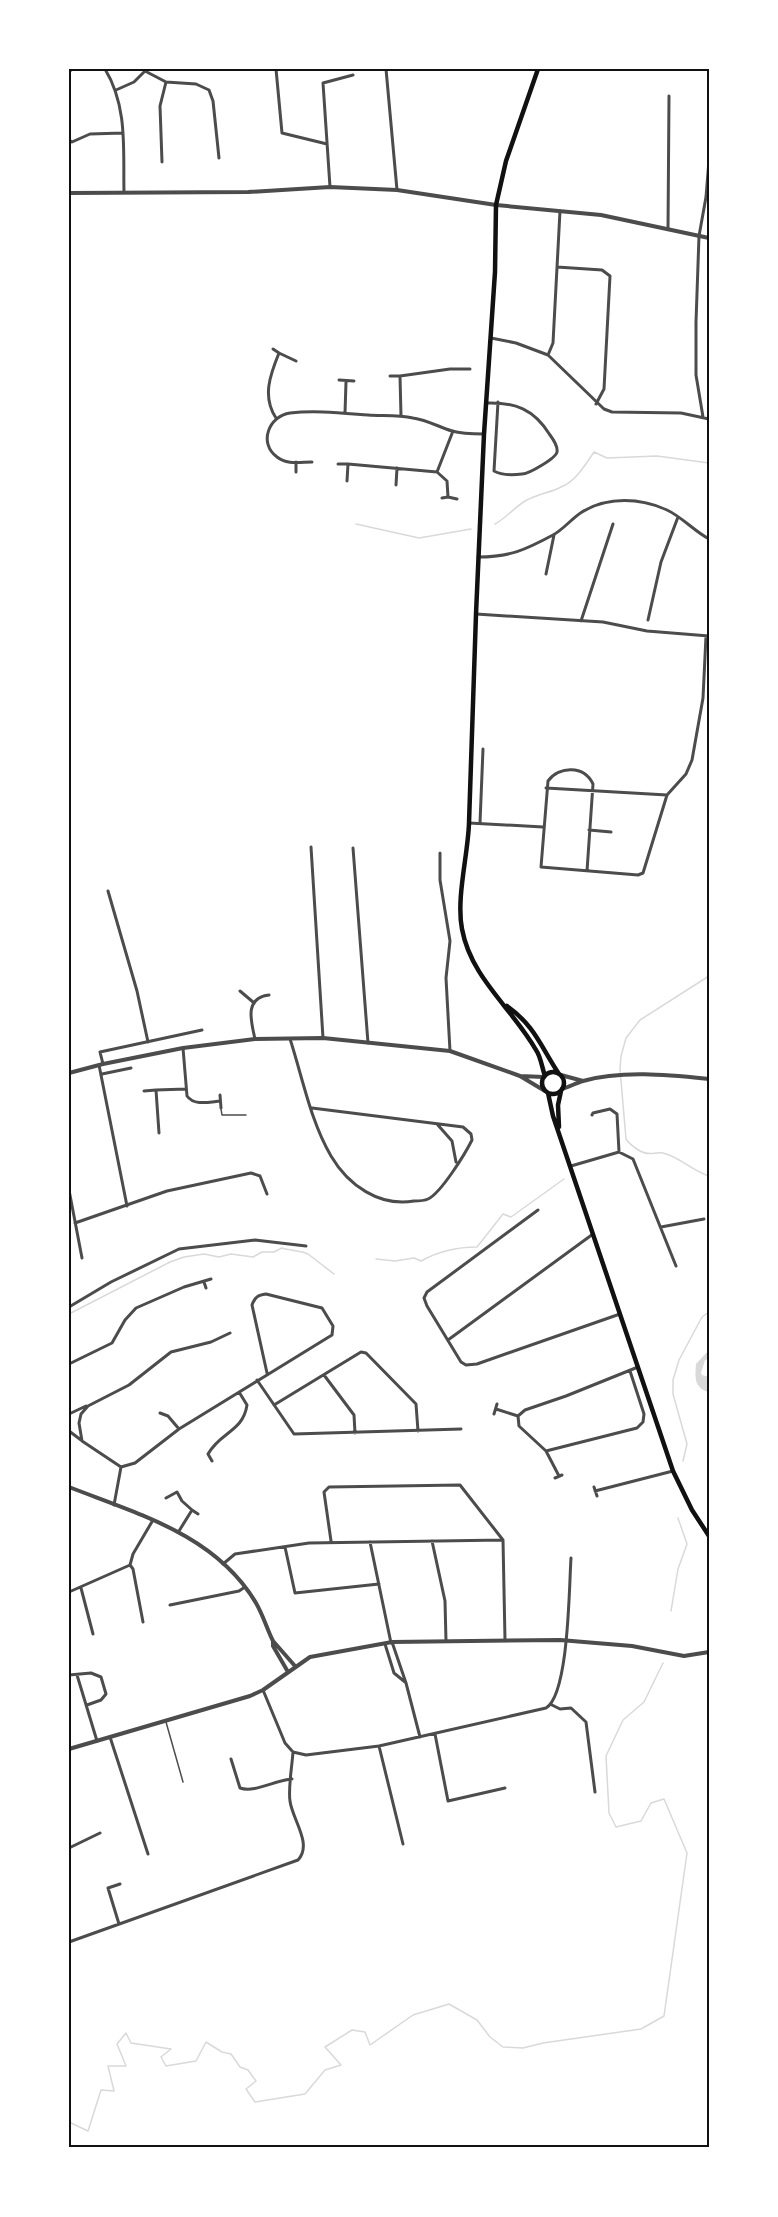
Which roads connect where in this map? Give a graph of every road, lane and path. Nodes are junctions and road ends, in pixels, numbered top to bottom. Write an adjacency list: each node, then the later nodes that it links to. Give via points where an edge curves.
1 (105, 69): 8 (street)
2 (276, 69): 12 (street, via 282,133)
3 (386, 69): 17 (street)
4 (538, 69): 20 (main road, via 506,160)
5 (146, 70): 7 (street); 8 (street, via 134,82)
6 (353, 75): 12 (street, via 323,83)
7 (166, 82): 13 (street, via 196,84 209,90); 15 (street, via 160,106)
8 (116, 90): 10 (street)
9 (669, 96): 22 (street)
10 (123, 133): 11 (street, via 94,134); 18 (street)
11 (70, 142)
12 (327, 144): 16 (street)
13 (219, 158)
14 (709, 160): 23 (street)
15 (162, 162)
16 (330, 187): 17 (street); 18 (street, via 248,192)
17 (397, 190): 20 (street)
18 (124, 192): 19 (street)
19 (69, 193)
20 (496, 205): 21 (street); 26 (main road)
21 (560, 210): 22 (street); 25 (street)
22 (668, 229): 23 (street)
23 (699, 236): 24 (street); 42 (street, via 696,375)
24 (709, 238)
25 (557, 267): 29 (street, via 553,343); 39 (street, via 602,270 610,276 604,389)
26 (491, 338): 29 (street); 38 (main road)
27 (273, 349): 28 (street)
28 (279, 353): 30 (street); 43 (street, via 268,388 268,404)
29 (548, 355): 39 (street)
30 (296, 361)
31 (470, 369): 33 (street)
32 (390, 376): 33 (street)
33 (399, 376): 41 (street)
34 (339, 381): 36 (street)
35 (354, 381): 36 (street)
36 (346, 382): 40 (street)
37 (498, 402): 37 (street, via 522,406 537,418 557,451 554,458 524,474 496,473); 38 (street)
38 (486, 403): 46 (main road)
39 (596, 404): 42 (street, via 612,412)
40 (345, 413): 41 (street); 43 (street, via 291,413)
41 (401, 416): 45 (street)
42 (703, 417): 44 (street)
43 (276, 418): 47 (street, via 268,432 269,447 277,458)
44 (709, 419)
45 (453, 431): 46 (street); 53 (street)
46 (484, 434): 63 (main road)
47 (296, 462): 48 (street); 52 (street)
48 (312, 462)
49 (338, 464): 50 (street)
50 (348, 464): 51 (street); 54 (street)
51 (397, 468): 53 (street); 55 (street)
52 (296, 472)
53 (437, 472): 56 (street, via 447,481)
54 (347, 481)
55 (396, 485)
56 (448, 497): 57 (street); 58 (street)
57 (442, 498)
58 (457, 499)
59 (678, 517): 61 (street, via 641,502 611,502 582,512); 62 (street); 66 (street, via 661,562)
60 (613, 524): 67 (street)
61 (554, 535): 63 (street, via 506,556); 64 (street)
62 (709, 539)
63 (478, 557): 65 (main road)
64 (546, 574)
65 (476, 615): 67 (street); 73 (main road)
66 (648, 620)
67 (581, 621): 68 (street, via 614,623 647,632)
68 (708, 636): 72 (street, via 692,760 686,774)
69 (483, 749): 74 (street)
70 (546, 788): 71 (street); 71 (street, via 552,776 573,770 590,777); 75 (street)
71 (592, 790): 72 (street); 76 (street)
72 (667, 795): 81 (street, via 643,873)
73 (470, 823): 74 (street); 86 (main road, via 461,928 478,971)
74 (480, 823): 75 (street)
75 (543, 827): 81 (street, via 541,867)
76 (589, 830): 77 (street); 81 (street)
77 (611, 832)
78 (311, 847): 89 (street)
79 (353, 848): 92 (street)
80 (440, 853): 94 (street, via 440,880 450,941 446,978)
81 (587, 871)
82 (108, 891): 91 (street)
83 (240, 991): 85 (street)
84 (269, 995): 85 (street)
85 (253, 1002): 90 (street, via 250,1015)
86 (502, 1002): 99 (main road, via 521,1016); 101 (main road, via 538,1052)
87 (202, 1030): 91 (street)
88 (289, 1037): 89 (street); 90 (street); 112 (street)
89 (323, 1038): 92 (street)
90 (255, 1039): 93 (street)
91 (147, 1042): 95 (street, via 100,1052)
92 (368, 1044): 94 (street)
93 (183, 1048): 95 (street); 104 (street)
94 (450, 1051): 100 (street)
95 (101, 1065): 97 (street); 98 (street)
96 (131, 1068): 98 (street)
97 (69, 1073)
98 (102, 1074): 123 (street)
99 (560, 1075): 101 (main road); 103 (street); 106 (main road, via 564,1084)
100 (520, 1076): 101 (street); 108 (street)
101 (544, 1076): 108 (main road, via 542,1083)
102 (709, 1079): 103 (street, via 627,1075)
103 (583, 1081): 106 (street)
104 (186, 1089): 105 (street); 110 (street, via 193,1102)
105 (156, 1090): 107 (street); 117 (street)
106 (561, 1090): 108 (main road, via 555,1094); 116 (main road)
107 (144, 1091)
108 (547, 1092): 116 (main road)
109 (220, 1095): 110 (street)
110 (220, 1101): 111 (street)
111 (221, 1108): 113 (lane, via 222,1115)
112 (312, 1108): 115 (street); 119 (street, via 321,1137 346,1176 358,1188 381,1200 404,1203 428,1199 442,1187)
113 (246, 1115)
114 (592, 1115): 118 (street, via 610,1109 617,1114)
115 (437, 1124): 119 (street, via 452,1142); 119 (street, via 464,1127 471,1134 472,1140)
116 (560, 1132): 120 (main road)
117 (159, 1133)
118 (618, 1152): 120 (street); 127 (street, via 636,1163)
119 (457, 1164)
120 (571, 1166): 128 (main road)
121 (69, 1190): 126 (street)
122 (267, 1194): 123 (street, via 261,1178 253,1173 166,1192)
123 (127, 1206): 126 (street)
124 (538, 1210): 140 (street, via 427,1292 425,1302)
125 (704, 1219): 127 (street)
126 (75, 1223): 130 (street)
127 (661, 1227): 132 (street)
128 (593, 1234): 138 (main road); 140 (street)
129 (306, 1246): 133 (street, via 255,1240 195,1246 179,1249)
130 (82, 1258)
131 (125, 1266): 133 (street)
132 (676, 1266)
133 (128, 1274): 137 (street)
134 (210, 1280): 135 (street)
135 (204, 1282): 136 (street); 142 (street, via 136,1308)
136 (206, 1288)
137 (69, 1307)
138 (620, 1314): 140 (street, via 472,1365 461,1362); 144 (main road)
139 (230, 1333): 152 (street, via 171,1352 129,1385)
140 (448, 1340)
141 (104, 1341): 142 (street)
142 (106, 1346): 143 (street)
143 (69, 1364)
144 (638, 1367): 145 (street); 167 (main road)
145 (630, 1371): 155 (street); 163 (street, via 644,1414 637,1428)
146 (267, 1373): 146 (street, via 252,1305 258,1295 322,1308 333,1326 332,1335); 148 (street)
147 (324, 1375): 151 (street); 159 (street, via 361,1352 366,1353 416,1404); 160 (street, via 354,1415)
148 (257, 1380): 149 (street); 151 (street)
149 (239, 1392): 156 (street); 164 (street, via 247,1405 243,1420 214,1443)
150 (497, 1404): 155 (street, via 495,1412)
151 (273, 1405): 160 (street, via 294,1434)
152 (88, 1406): 154 (street); 161 (street, via 79,1423)
153 (160, 1413): 156 (street, via 168,1416)
154 (69, 1414)
155 (518, 1416): 163 (street, via 519,1426)
156 (178, 1429): 166 (street, via 135,1463)
157 (461, 1429): 159 (street)
158 (69, 1431): 161 (street)
159 (418, 1431): 160 (street)
160 (355, 1433)
161 (82, 1441): 166 (street)
162 (202, 1452): 164 (street)
163 (546, 1452): 168 (street)
164 (208, 1454): 165 (street)
165 (212, 1461)
166 (121, 1467): 172 (street)
167 (673, 1471): 170 (street, via 595,1489); 177 (main road)
168 (559, 1476)
169 (69, 1487): 172 (street)
170 (597, 1496)
171 (166, 1498): 173 (street, via 177,1492)
172 (114, 1505): 175 (street)
173 (192, 1510): 174 (street); 176 (street)
174 (198, 1514)
175 (153, 1520): 176 (street); 185 (street)
176 (179, 1531): 184 (street)
177 (709, 1536)
178 (503, 1540): 179 (street, via 456,1484 329,1487 324,1492); 180 (street); 193 (street)
179 (331, 1541): 181 (street); 182 (street)
180 (432, 1541): 181 (street); 196 (street, via 445,1601)
181 (369, 1542): 186 (street)
182 (285, 1547): 184 (street, via 235,1554); 186 (street, via 295,1593)
183 (571, 1558): 194 (street)
184 (223, 1564): 187 (street)
185 (130, 1565): 188 (street); 191 (street)
186 (380, 1584): 197 (street)
187 (245, 1587): 190 (street); 195 (street)
188 (81, 1588): 189 (street); 192 (street)
189 (69, 1592)
190 (170, 1605)
191 (143, 1622)
192 (93, 1634)
193 (505, 1640): 194 (street); 196 (street)
194 (566, 1640): 199 (street, via 684,1656); 211 (street, via 559,1688)
195 (273, 1641): 202 (street); 203 (street)
196 (446, 1641): 197 (street)
197 (392, 1643): 198 (street); 200 (street)
198 (385, 1644): 201 (street); 202 (street, via 310,1657)
199 (709, 1652)
200 (397, 1658): 201 (street); 204 (street)
201 (390, 1659): 207 (street)
202 (296, 1666): 203 (street)
203 (288, 1672): 209 (street)
204 (402, 1673): 207 (street); 208 (street)
205 (69, 1675): 206 (street)
206 (76, 1675): 210 (street); 210 (street, via 91,1672 101,1677 106,1694)
207 (398, 1677): 208 (street)
208 (406, 1683): 215 (street)
209 (262, 1690): 212 (street); 219 (street, via 285,1743)
210 (87, 1705): 216 (street)
211 (552, 1705): 213 (street); 224 (street, via 571,1708 586,1722)
212 (165, 1720): 214 (street); 222 (lane)
213 (435, 1734): 215 (street); 223 (street, via 448,1801)
214 (110, 1737): 216 (street); 228 (street)
215 (420, 1737): 217 (street)
216 (97, 1741): 218 (street)
217 (379, 1746): 219 (street, via 315,1756); 226 (street)
218 (69, 1749)
219 (293, 1752): 221 (street)
220 (231, 1759): 221 (street, via 240,1788 247,1790)
221 (292, 1779): 230 (street, via 290,1800 304,1845 298,1860)
222 (183, 1782)
223 (505, 1788)
224 (595, 1792)
225 (100, 1833): 227 (street)
226 (403, 1844)
227 (69, 1848)
228 (148, 1854)
229 (120, 1884): 230 (street, via 108,1888)
230 (119, 1924): 231 (street)
231 (69, 1942)

